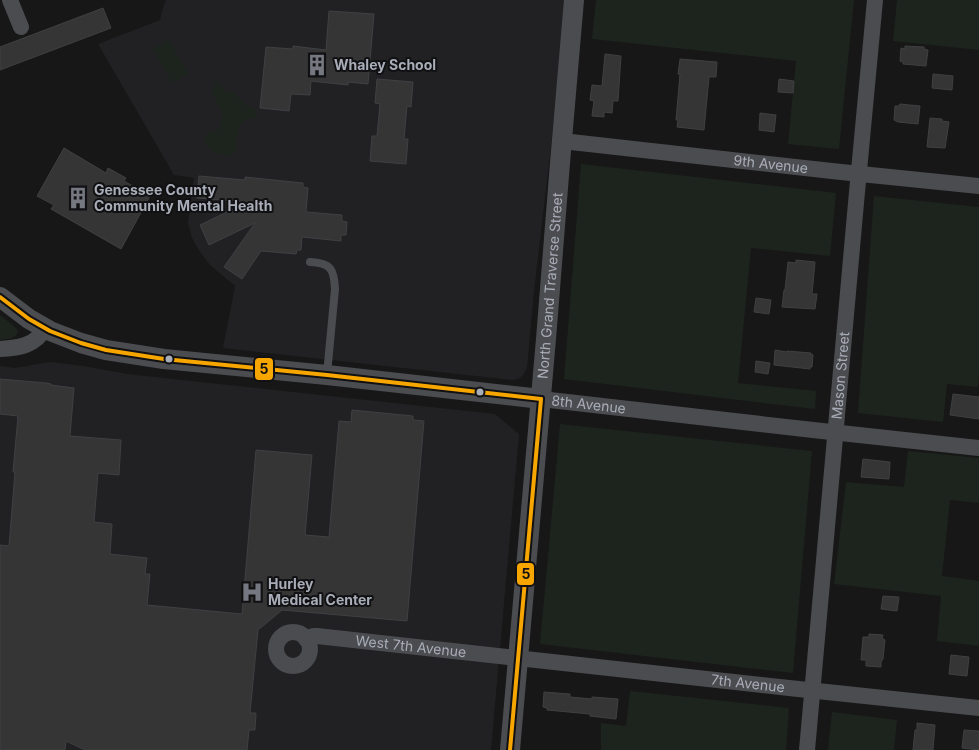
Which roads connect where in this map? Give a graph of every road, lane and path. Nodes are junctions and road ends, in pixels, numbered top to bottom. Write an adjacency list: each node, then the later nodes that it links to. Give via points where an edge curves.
1 (10, 0): 4 (street)
2 (574, 0): 5 (street, North Grand Traverse Street)
3 (875, 0): 6 (street, Mason Street)
4 (20, 26)
5 (562, 141): 6 (street, 9th Avenue); 13 (street, North Grand Traverse Street)
6 (859, 174): 7 (street, 9th Avenue); 14 (street, Mason Street)
7 (979, 186)
8 (310, 262): 12 (lane, via 326,265 334,280)
9 (0, 297): 10 (street, 8th Avenue)
10 (45, 328): 11 (street, via 34,341); 12 (street, 8th Avenue, via 81,343 122,353)
11 (0, 349)
12 (327, 375): 13 (street, 8th Avenue)
13 (541, 399): 14 (street, 8th Avenue); 17 (street, North Grand Traverse Street)
14 (836, 432): 15 (street, 8th Avenue); 18 (street, Mason Street)
15 (979, 448)
16 (306, 639): 17 (street, West 7th Avenue, via 315,636)
17 (518, 658): 18 (street, 7th Avenue); 20 (street, North Grand Traverse Street)
18 (812, 690): 19 (street, 7th Avenue); 21 (street, Mason Street)
19 (979, 708)
20 (510, 750)
21 (807, 750)

